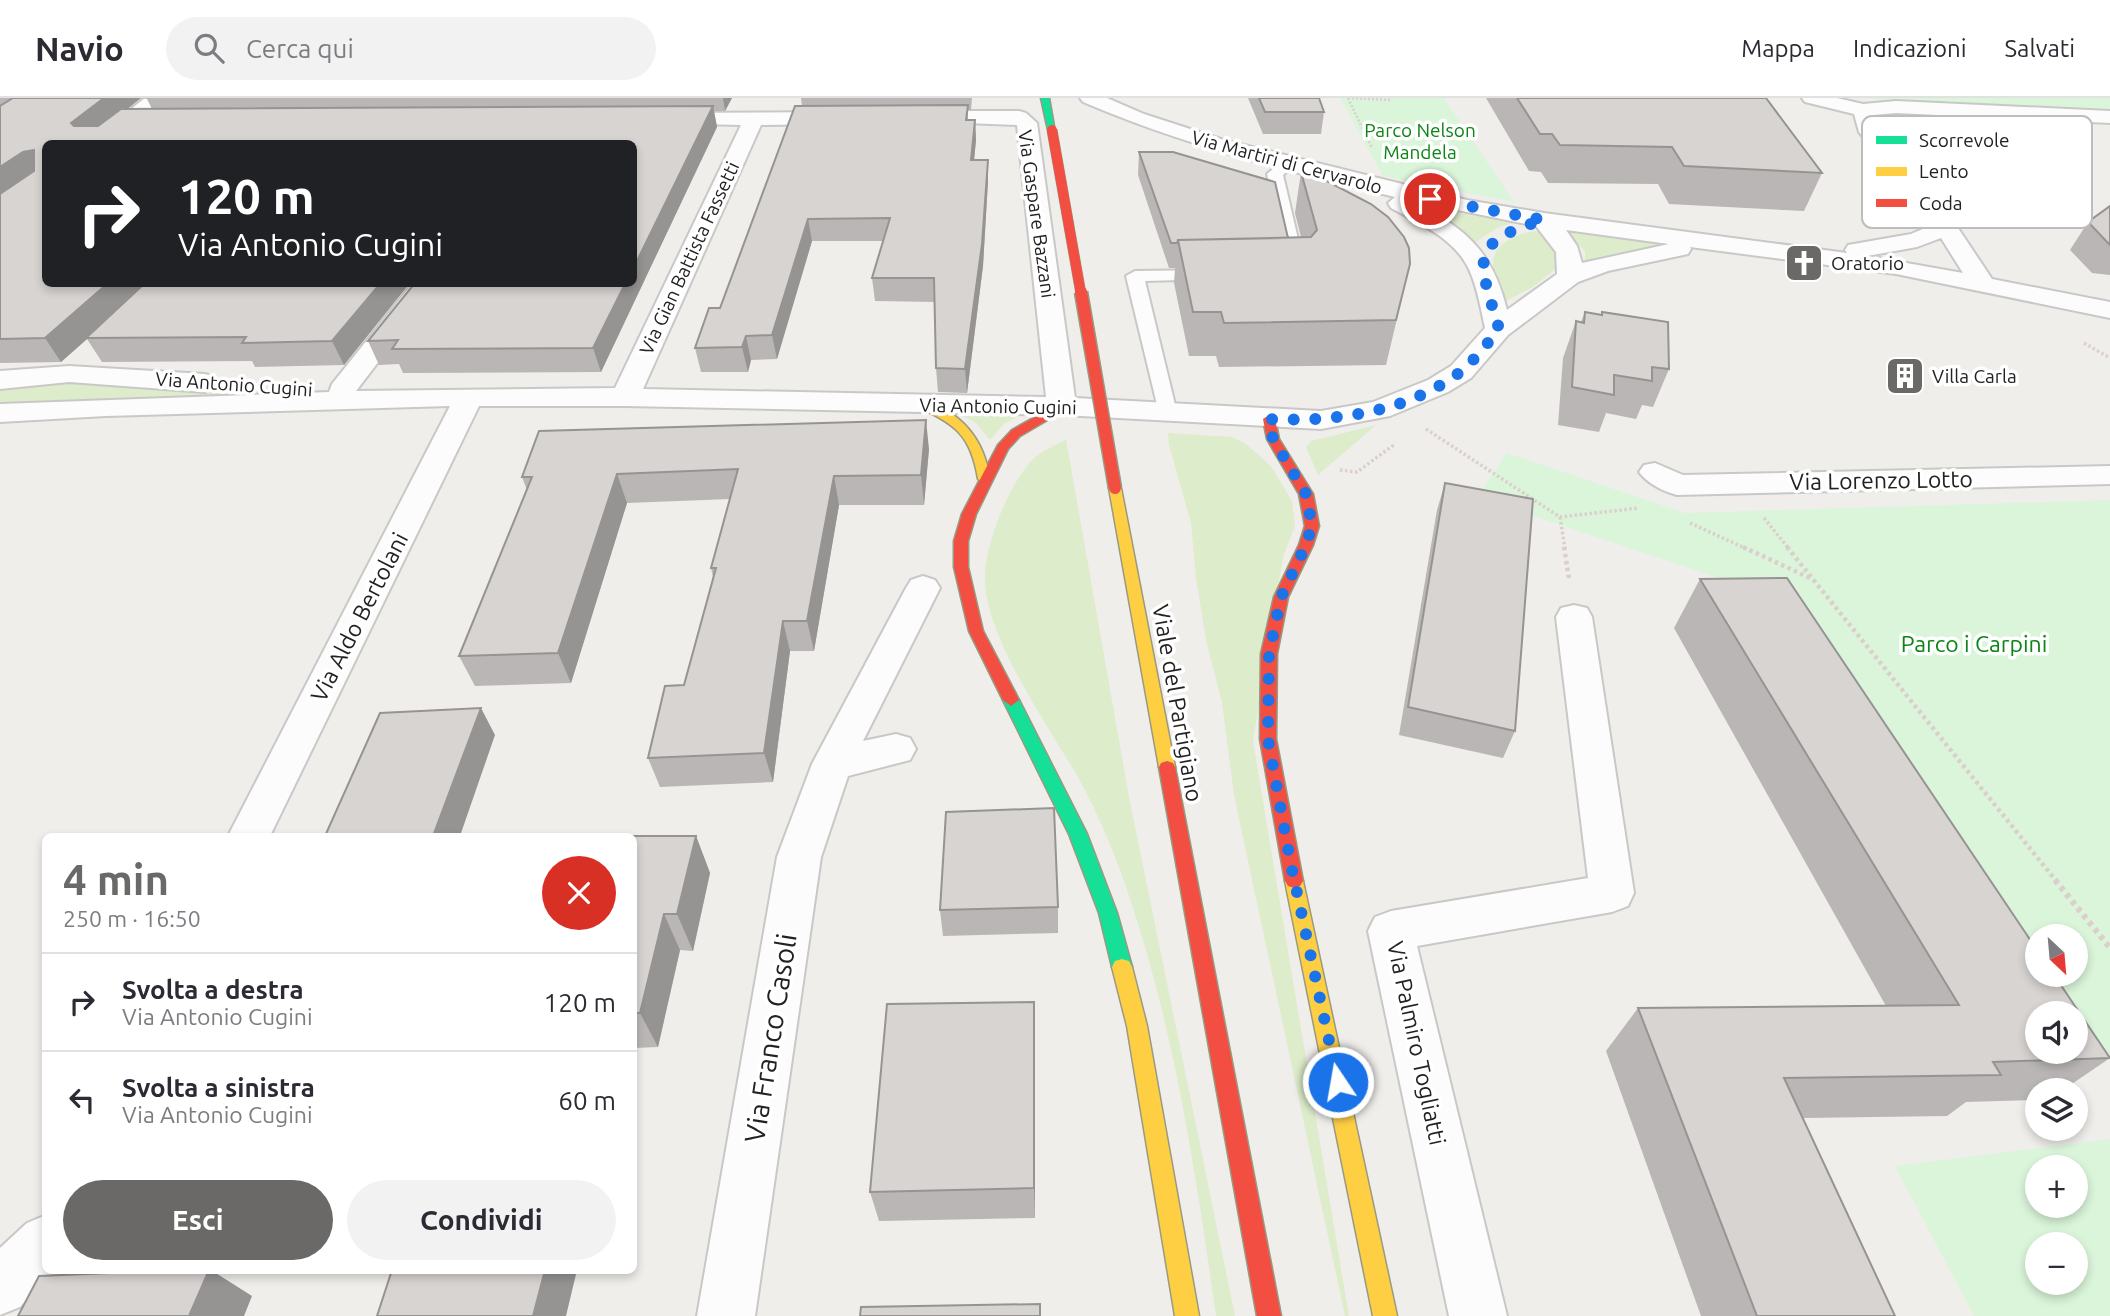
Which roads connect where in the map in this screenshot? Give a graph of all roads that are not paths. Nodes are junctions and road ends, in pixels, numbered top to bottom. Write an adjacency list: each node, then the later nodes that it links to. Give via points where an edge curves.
1 (158, 98): 15 (street)
2 (1045, 98): 55 (main road, Viale del Partigiano, bridge)
3 (1090, 98): 17 (street, Via Martiri di Cervarolo, via 1149,122)
4 (1812, 98): 5 (street)
5 (1863, 110): 6 (street); 7 (street, via 1896,107)
6 (1864, 116)
7 (2089, 116)
8 (2092, 116): 9 (street)
9 (2110, 117)
10 (754, 118): 11 (street); 13 (street); 37 (street, Via Gian Battista Fassetti)
11 (865, 118)
12 (893, 118): 39 (street, Via Gaspare Bazzani, via 1019,117 1027,123)
13 (647, 119)
14 (170, 120): 15 (street)
15 (128, 121): 16 (street)
16 (102, 140)
17 (1288, 163): 18 (street, Via Martiri di Cervarolo); 25 (lane, via 1275,174 1298,273)
18 (1364, 183): 19 (street, Via Martiri di Cervarolo); 24 (street, via 1438,225 1464,245)
19 (1544, 220): 22 (street, Via Martiri di Cervarolo); 24 (street, via 1499,237 1483,255); 27 (street, via 1568,250)
20 (1944, 228): 23 (street, via 1886,247)
21 (1947, 228): 28 (street)
22 (1722, 243): 23 (street, Via Martiri di Cervarolo); 27 (street, Via Antonio Cugini, via 1634,257)
23 (1782, 250): 28 (street, Via Martiri di Cervarolo)
24 (1482, 269): 31 (street)
25 (1284, 273)
26 (1230, 274): 41 (lane, via 1135,276)
27 (1569, 276): 31 (street, Via Antonio Cugini)
28 (1982, 282): 30 (street, Via Martiri di Cervarolo)
29 (423, 287): 35 (street)
30 (2110, 310)
31 (1499, 329): 42 (street, Via Antonio Cugini, via 1461,372 1390,406 1321,420)
32 (97, 348): 33 (street)
33 (69, 374): 34 (street, Via Antonio Cugini); 35 (street, Via Antonio Cugini)
34 (0, 380)
35 (342, 390): 36 (street, Via Antonio Cugini)
36 (469, 397): 37 (street, Via Antonio Cugini); 40 (street, Via Antonio Cugini); 50 (street, Via Aldo Bertolani)
37 (625, 397): 38 (street, Via Antonio Cugini)
38 (925, 405): 39 (street, Via Antonio Cugini); 45 (main road, via 957,422 976,439 983,455)
39 (1062, 406): 41 (street, Via Antonio Cugini); 45 (main road, via 1016,433)
40 (0, 413)
41 (1167, 413): 42 (street, Via Antonio Cugini)
42 (1269, 419): 56 (main road, via 1273,439 1306,494 1312,526 1281,597 1271,643 1268,739)
43 (2110, 475): 44 (street, Via Lorenzo Lotto, via 1735,483)
44 (1666, 478)
45 (984, 479): 54 (main road, via 961,541 961,567 976,631 1078,834 1108,913 1138,1026)
46 (923, 587): 49 (street, Via Franco Casoli)
47 (1574, 617): 57 (street, Via Palmiro Togliatti, via 1612,892 1391,931)
48 (896, 749): 49 (street)
49 (832, 764): 53 (street, Via Franco Casoli, via 799,857)
50 (251, 833)
51 (42, 1246): 52 (street)
52 (0, 1287)
53 (726, 1316)
54 (1187, 1316)
55 (1269, 1316)
56 (1385, 1316)
57 (1478, 1316)

